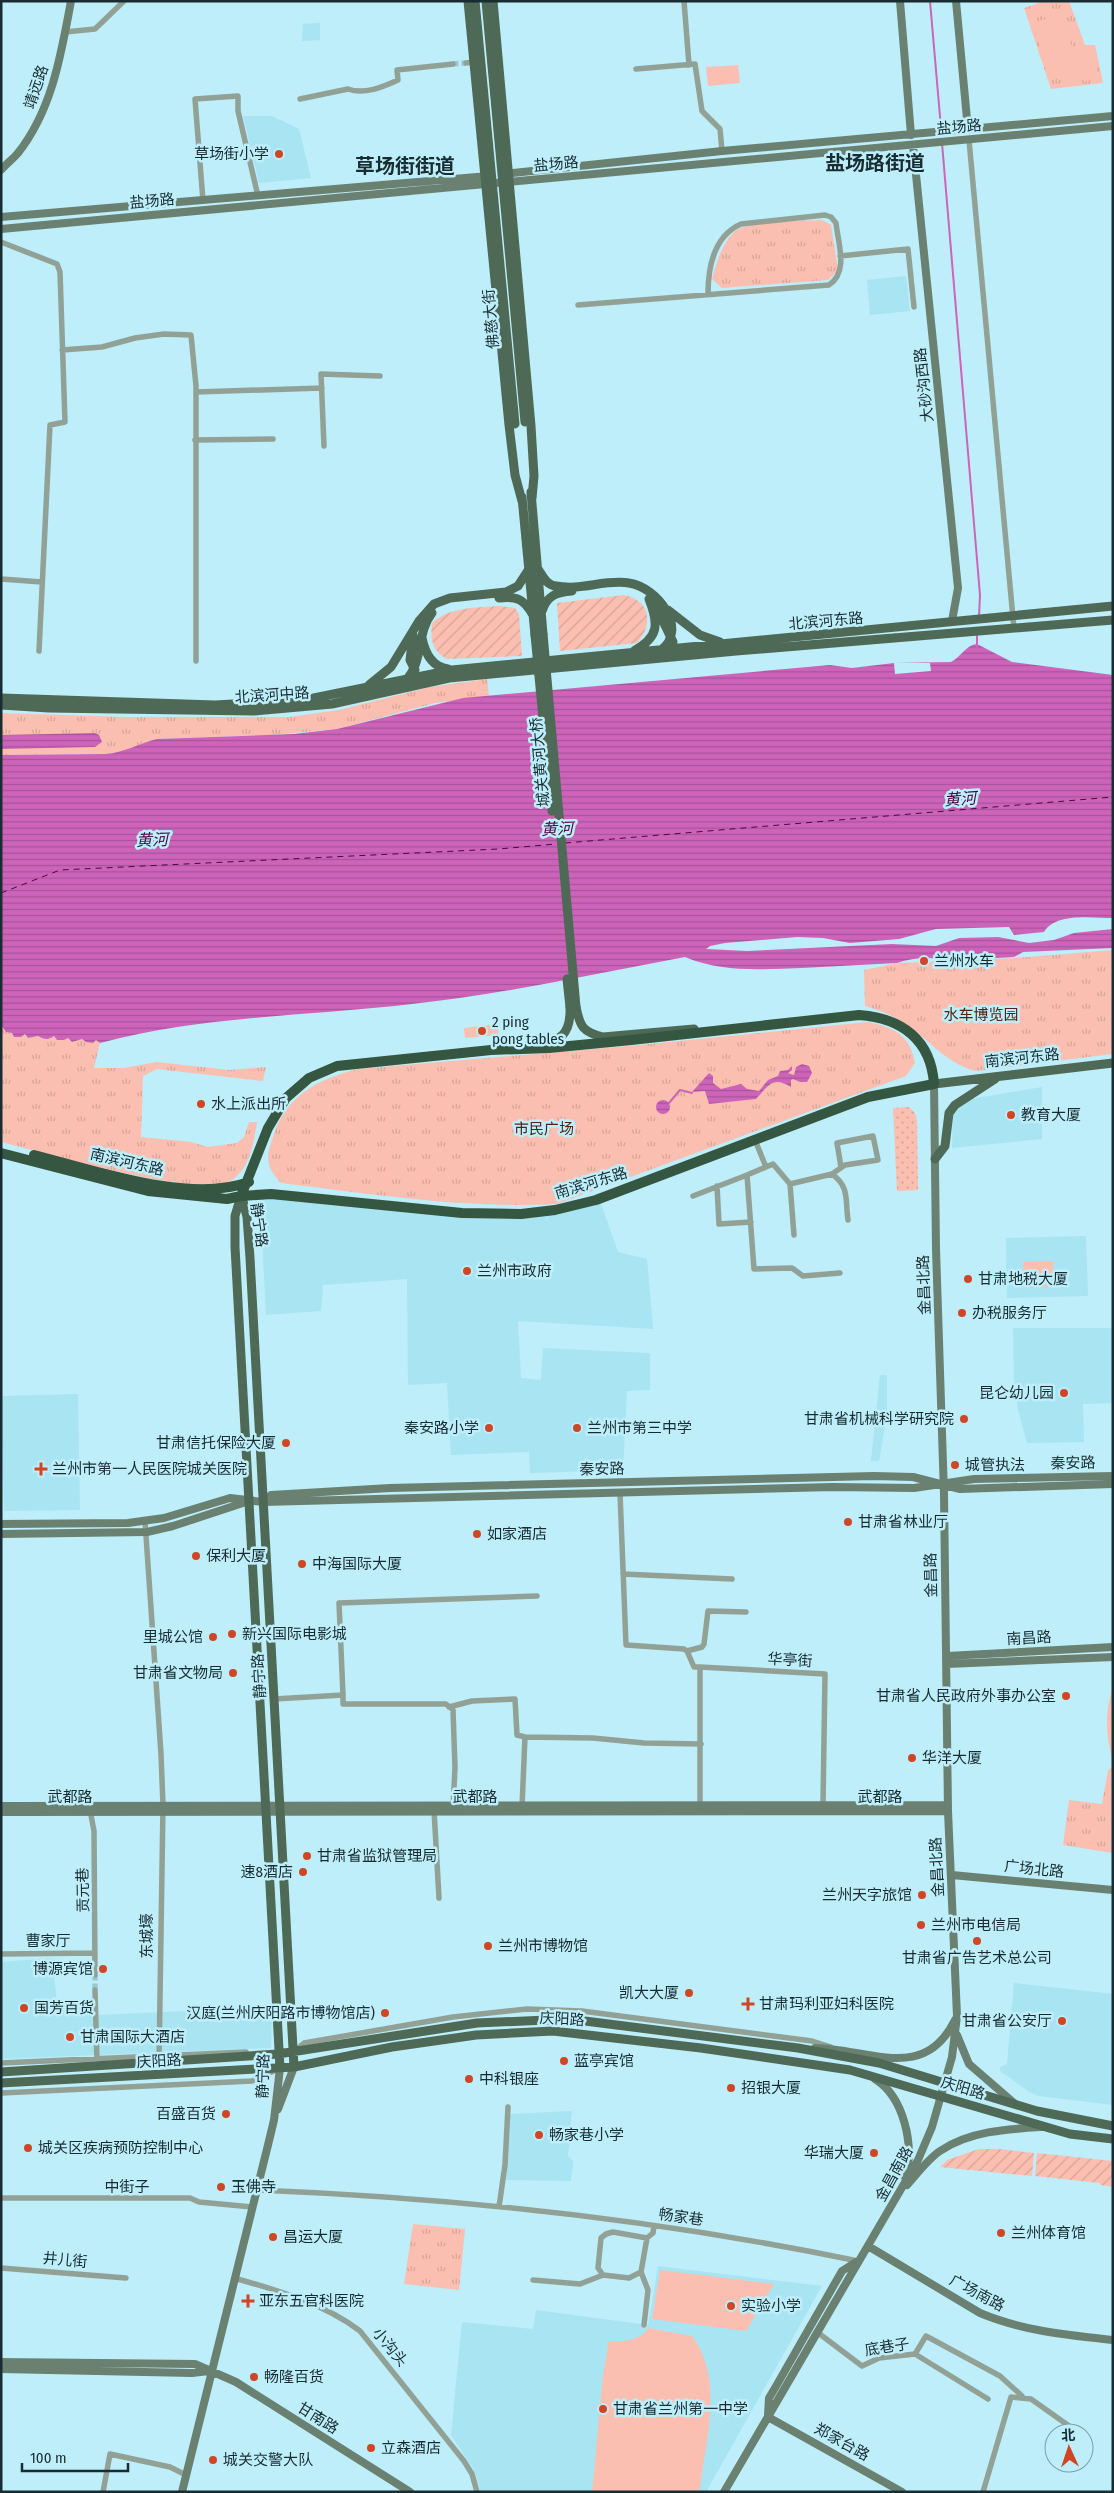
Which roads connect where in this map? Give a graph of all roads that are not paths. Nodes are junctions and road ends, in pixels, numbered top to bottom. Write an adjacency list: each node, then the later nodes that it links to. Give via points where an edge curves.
1 (71, 1): 10 (main road, 靖远路)
2 (124, 1): 10 (street, via 95,29)
3 (468, 1): 24 (main road, via 470,62)
4 (475, 1): 41 (main road, 佛慈大街, bridge, via 515,424)
5 (486, 1): 41 (main road, 佛慈大街, bridge, via 525,422)
6 (493, 1): 23 (main road)
7 (684, 1): 12 (street)
8 (900, 1): 18 (main road)
9 (956, 1): 17 (main road)
10 (65, 32): 22 (main road, 靖远路, via 46,105 26,141)
11 (453, 64): 14 (street, via 398,70 398,80 378,89 353,91 348,88)
12 (689, 64): 13 (street); 21 (street, via 695,64 702,111 720,129)
13 (636, 69)
14 (300, 99)
15 (1113, 116): 17 (main road, 盐场路)
16 (1113, 126): 19 (main road, 盐场路)
17 (968, 130): 18 (main road, 盐场路)
18 (912, 135): 21 (main road, 盐场路)
19 (969, 140): 20 (main road, 盐场路); 49 (street)
20 (913, 145): 23 (main road, 盐场路); 51 (main road, 大砂沟西路, via 958,588)
21 (722, 151): 23 (main road, 盐场路)
22 (1, 170)
23 (508, 178): 24 (main road, 盐场路); 41 (main road, via 532,436 534,476)
24 (485, 180): 25 (main road, 盐场路); 28 (main road, 盐场路); 41 (main road, via 515,475)
25 (258, 196): 26 (main road, 盐场路); 26 (street, via 238,111 238,96 195,99)
26 (202, 201): 27 (main road, 盐场路)
27 (1, 217)
28 (1, 229)
29 (1, 242): 34 (street, via 57,264 60,272)
30 (840, 256): 31 (street, via 841,269 837,280 829,285); 31 (street, via 836,223 825,215 741,224 730,229 718,244 708,273); 33 (street, via 908,249)
31 (708, 294): 32 (street)
32 (578, 305)
33 (914, 307)
34 (62, 350): 37 (street, via 102,347 135,338 191,335); 44 (street, via 66,422 50,425)
35 (380, 376): 36 (street, via 321,374)
36 (322, 388): 37 (street); 40 (street)
37 (196, 392): 39 (street)
38 (272, 439): 39 (street)
39 (195, 440): 62 (street)
40 (324, 446)
41 (527, 499): 42 (main road, 佛慈大街)
42 (533, 569): 46 (main road, via 551,585 564,587 628,582 640,586); 48 (main road, 佛慈大街); 54 (main road, via 518,586 506,592 450,598 434,604 419,621)
43 (1, 579): 44 (street)
44 (42, 582): 59 (street)
45 (649, 599): 48 (main road, via 625,588 564,592 548,599); 55 (main road, via 659,610); 60 (main road, via 655,631 644,645)
46 (660, 603): 55 (main road, via 673,626); 56 (main road, via 700,635)
47 (1113, 606): 49 (main road, 北滨河东路)
48 (537, 613): 53 (main road, 佛慈大街); 54 (main road, via 522,599 514,597 455,602 434,611)
49 (1008, 616): 51 (main road, 北滨河东路); 52 (street)
50 (1113, 620): 52 (main road, 北滨河东路)
51 (952, 621): 56 (main road, 北滨河东路)
52 (1010, 630): 61 (main road, 北滨河东路)
53 (539, 635): 73 (main road, 城关黄河大桥, bridge)
54 (417, 636): 65 (main road, via 435,665); 66 (main road); 70 (main road, via 383,675)
55 (671, 640): 57 (main road); 58 (main road)
56 (732, 644): 57 (main road, 北滨河东路)
57 (681, 648): 58 (main road, 北滨河东路); 61 (main road)
58 (662, 650): 60 (main road, 北滨河东路); 63 (main road)
59 (39, 651)
60 (630, 653): 64 (main road, 北滨河东路)
61 (704, 654): 63 (main road, 北滨河东路)
62 (196, 660)
63 (641, 660): 64 (main road, 北滨河东路)
64 (541, 666): 65 (main road, 北滨河中路); 68 (main road, 北滨河中路)
65 (452, 670): 66 (main road, 北滨河中路)
66 (417, 673): 67 (main road, 北滨河中路); 68 (main road)
67 (408, 679): 69 (main road, via 396,688); 70 (main road, 北滨河中路)
68 (434, 680): 69 (main road, 北滨河中路)
69 (383, 691): 72 (main road, 北滨河中路, via 332,704 254,711)
70 (352, 692): 71 (main road, 北滨河中路, via 304,700 225,705)
71 (1, 698)
72 (1, 705)
73 (573, 1007): 74 (main road, via 584,1029 590,1034 603,1036 677,1029); 75 (main road, via 566,1032 560,1037 540,1045)
74 (720, 1029): 75 (highway); 78 (highway, via 860,1015 884,1018 903,1027 920,1043 930,1059)
75 (512, 1049): 87 (highway, via 352,1063 322,1071 296,1087 274,1115)
76 (1113, 1064): 77 (main road, 南滨河东路)
77 (1002, 1076): 78 (main road, 南滨河东路); 82 (main road, via 983,1084 955,1105 949,1113 945,1146)
78 (934, 1084): 79 (highway, 南滨河东路, via 868,1097); 82 (main road, 金昌北路)
79 (755, 1140): 83 (street); 90 (highway, 南滨河东路, via 596,1200 538,1212 462,1213 271,1194)
80 (1, 1146): 87 (highway, 南滨河东路, via 155,1184 210,1188)
81 (1, 1152): 90 (highway, 南滨河东路, via 148,1191 227,1199)
82 (935, 1159): 98 (main road, 金昌北路)
83 (766, 1167): 86 (street); 88 (street, via 773,1164)
84 (841, 1167): 84 (street, via 837,1143 873,1136 878,1160); 85 (street)
85 (832, 1174): 88 (street); 92 (street, via 846,1188)
86 (747, 1175): 89 (street); 93 (street)
87 (248, 1182): 90 (highway)
88 (790, 1184): 94 (street)
89 (717, 1186): 91 (street); 93 (street, via 719,1224)
90 (241, 1196): 100 (main road, 静宁路, via 235,1216 235,1247); 101 (main road, 静宁路, via 248,1233)
91 (692, 1196)
92 (848, 1220)
93 (751, 1222): 95 (street, via 754,1269 792,1268 803,1276)
94 (794, 1235)
95 (840, 1273)
96 (1113, 1476): 98 (main road, 秦安路, via 974,1479)
97 (1113, 1484): 98 (main road, 秦安路, via 960,1489)
98 (944, 1485): 99 (main road, 秦安路); 101 (main road, 秦安路, via 913,1477 874,1476 390,1488 271,1496); 113 (main road, 金昌路)
99 (620, 1493): 101 (main road, 秦安路); 106 (street)
100 (249, 1502): 101 (main road, 秦安路); 102 (main road, via 230,1498); 104 (main road); 122 (main road, 静宁路)
101 (263, 1502): 116 (main road, 静宁路)
102 (145, 1521): 103 (main road); 104 (street, 东城壕)
103 (1, 1524)
104 (147, 1532): 105 (main road); 125 (street, 东城壕)
105 (1, 1534)
106 (623, 1574): 107 (street); 111 (street, via 626,1644)
107 (732, 1579)
108 (537, 1596): 115 (street, via 339,1602)
109 (746, 1612): 111 (street, via 708,1610 704,1644)
110 (1113, 1647): 113 (main road, 南昌路)
111 (688, 1651): 114 (street, via 691,1663)
112 (1113, 1657): 113 (main road, 南昌路)
113 (947, 1660): 129 (main road, 金昌北路)
114 (700, 1667): 119 (street); 120 (street, 华亭街, via 824,1674)
115 (343, 1695): 116 (street); 117 (street, via 343,1704 434,1704)
116 (274, 1699): 123 (main road, 静宁路)
117 (449, 1707): 118 (street, via 472,1701 515,1699 517,1735); 126 (street, via 453,1710)
118 (525, 1737): 119 (street); 127 (street)
119 (701, 1744): 128 (street)
120 (824, 1805): 128 (main road, 武都路); 129 (main road, 武都路)
121 (1, 1806): 124 (main road, 武都路)
122 (266, 1807): 123 (main road, 武都路); 125 (main road, 武都路); 144 (main road, 静宁路)
123 (280, 1807): 126 (main road, 武都路); 130 (main road, 武都路); 143 (main road, 静宁路)
124 (90, 1808): 125 (main road, 武都路); 131 (main road, 武都路); 135 (street, 贡元巷, via 94,1831)
125 (163, 1808): 145 (street, 东城壕)
126 (453, 1808): 127 (main road, 武都路); 130 (main road, 武都路)
127 (522, 1808): 128 (main road, 武都路)
128 (700, 1808): 129 (main road, 武都路)
129 (948, 1808): 132 (main road, 金昌北路)
130 (434, 1810): 134 (street)
131 (1, 1812)
132 (952, 1875): 133 (main road, 广场北路); 139 (main road, 金昌北路)
133 (1113, 1890)
134 (439, 1898)
135 (95, 1953): 136 (street, 曹家厅); 137 (street, 贡元巷)
136 (1, 1954)
137 (95, 1975)
138 (95, 1990): 146 (street)
139 (957, 2016): 140 (main road, 金昌北路); 142 (main road, via 947,2037 927,2054 894,2058)
140 (956, 2034): 153 (main road, 金昌北路); 155 (main road, via 969,2064)
141 (798, 2048): 142 (main road); 143 (main road, 庆阳路, via 570,2020 477,2022); 153 (main road, 庆阳路, via 879,2063)
142 (836, 2049): 143 (street, via 812,2041 710,2027 582,2011 527,2008 453,2017 304,2043)
143 (294, 2052): 144 (main road, 庆阳路); 148 (main road, 静宁路)
144 (278, 2054): 145 (main road, 庆阳路); 149 (main road, 静宁路)
145 (159, 2059): 146 (main road, 庆阳路)
146 (97, 2062): 147 (street); 151 (main road, 庆阳路)
147 (1, 2063)
148 (294, 2067): 149 (main road, 庆阳路); 150 (main road, 庆阳路, via 392,2047 476,2035 553,2031); 157 (main road, 静宁路)
149 (280, 2068): 152 (main road, 庆阳路); 154 (street, via 252,2081); 157 (main road, 静宁路)
150 (850, 2070): 153 (main road, 庆阳路); 162 (main road, via 883,2084 904,2122 910,2148)
151 (1, 2072)
152 (1, 2083)
153 (943, 2089): 155 (main road, 庆阳路); 159 (main road, 庆阳路); 162 (main road, 金昌南路, via 926,2143)
154 (1, 2093)
155 (1016, 2105): 158 (main road, 庆阳路)
156 (508, 2107): 165 (street)
157 (274, 2120): 161 (main road, 静宁路)
158 (1113, 2126)
159 (1045, 2127): 160 (main road, 庆阳路, via 1070,2134); 162 (main road, via 1008,2129 966,2137 939,2151)
160 (1113, 2139)
161 (256, 2190): 164 (main road, 静宁路); 165 (street, 畅家巷, via 365,2195)
162 (898, 2196): 168 (main road, 金昌南路)
163 (1, 2198): 164 (street, 中街子, via 190,2198 199,2202)
164 (252, 2207): 174 (main road, 静宁路)
165 (499, 2207): 166 (street, 畅家巷)
166 (654, 2226): 167 (street, via 654,2233); 169 (street, 畅家巷, via 788,2246)
167 (646, 2238): 171 (street); 172 (street, via 612,2232 601,2238 598,2268)
168 (868, 2246): 169 (main road, 金昌南路); 178 (main road, 广场南路, via 995,2320 1045,2332)
169 (858, 2261): 177 (main road, 金昌南路); 185 (main road, 金昌南路, via 842,2271 774,2388 769,2398)
170 (1, 2268): 173 (street, 井儿街)
171 (641, 2272): 172 (street, via 629,2278); 176 (street, via 648,2290)
172 (603, 2275): 175 (street, via 580,2284)
173 (126, 2278)
174 (234, 2278): 182 (main road, 静宁路); 191 (street, 小沟头, via 284,2294 346,2321 360,2331 464,2461)
175 (533, 2280)
176 (644, 2325)
177 (817, 2332): 179 (street, 底巷子, via 862,2366 879,2358); 185 (main road, 金昌南路)
178 (1113, 2340)
179 (915, 2354): 183 (street, via 926,2336 1000,2376); 184 (street, 底巷子)
180 (1, 2362): 182 (main road, 甘南路, via 195,2364)
181 (1, 2369): 182 (main road, 甘南路)
182 (210, 2371): 187 (main road, 静宁路); 190 (main road, 甘南路, via 236,2382)
183 (1024, 2398): 186 (street, via 1031,2399); 194 (street, via 1010,2397)
184 (988, 2400)
185 (768, 2417): 192 (main road, 金昌南路); 193 (main road, 郑家台路)
186 (1065, 2423)
187 (186, 2474): 188 (street, via 170,2467 110,2454); 189 (main road, 静宁路)
188 (103, 2492)
189 (182, 2492)
190 (410, 2492)
191 (478, 2492)
192 (724, 2492)
193 (902, 2492)
194 (983, 2492)

